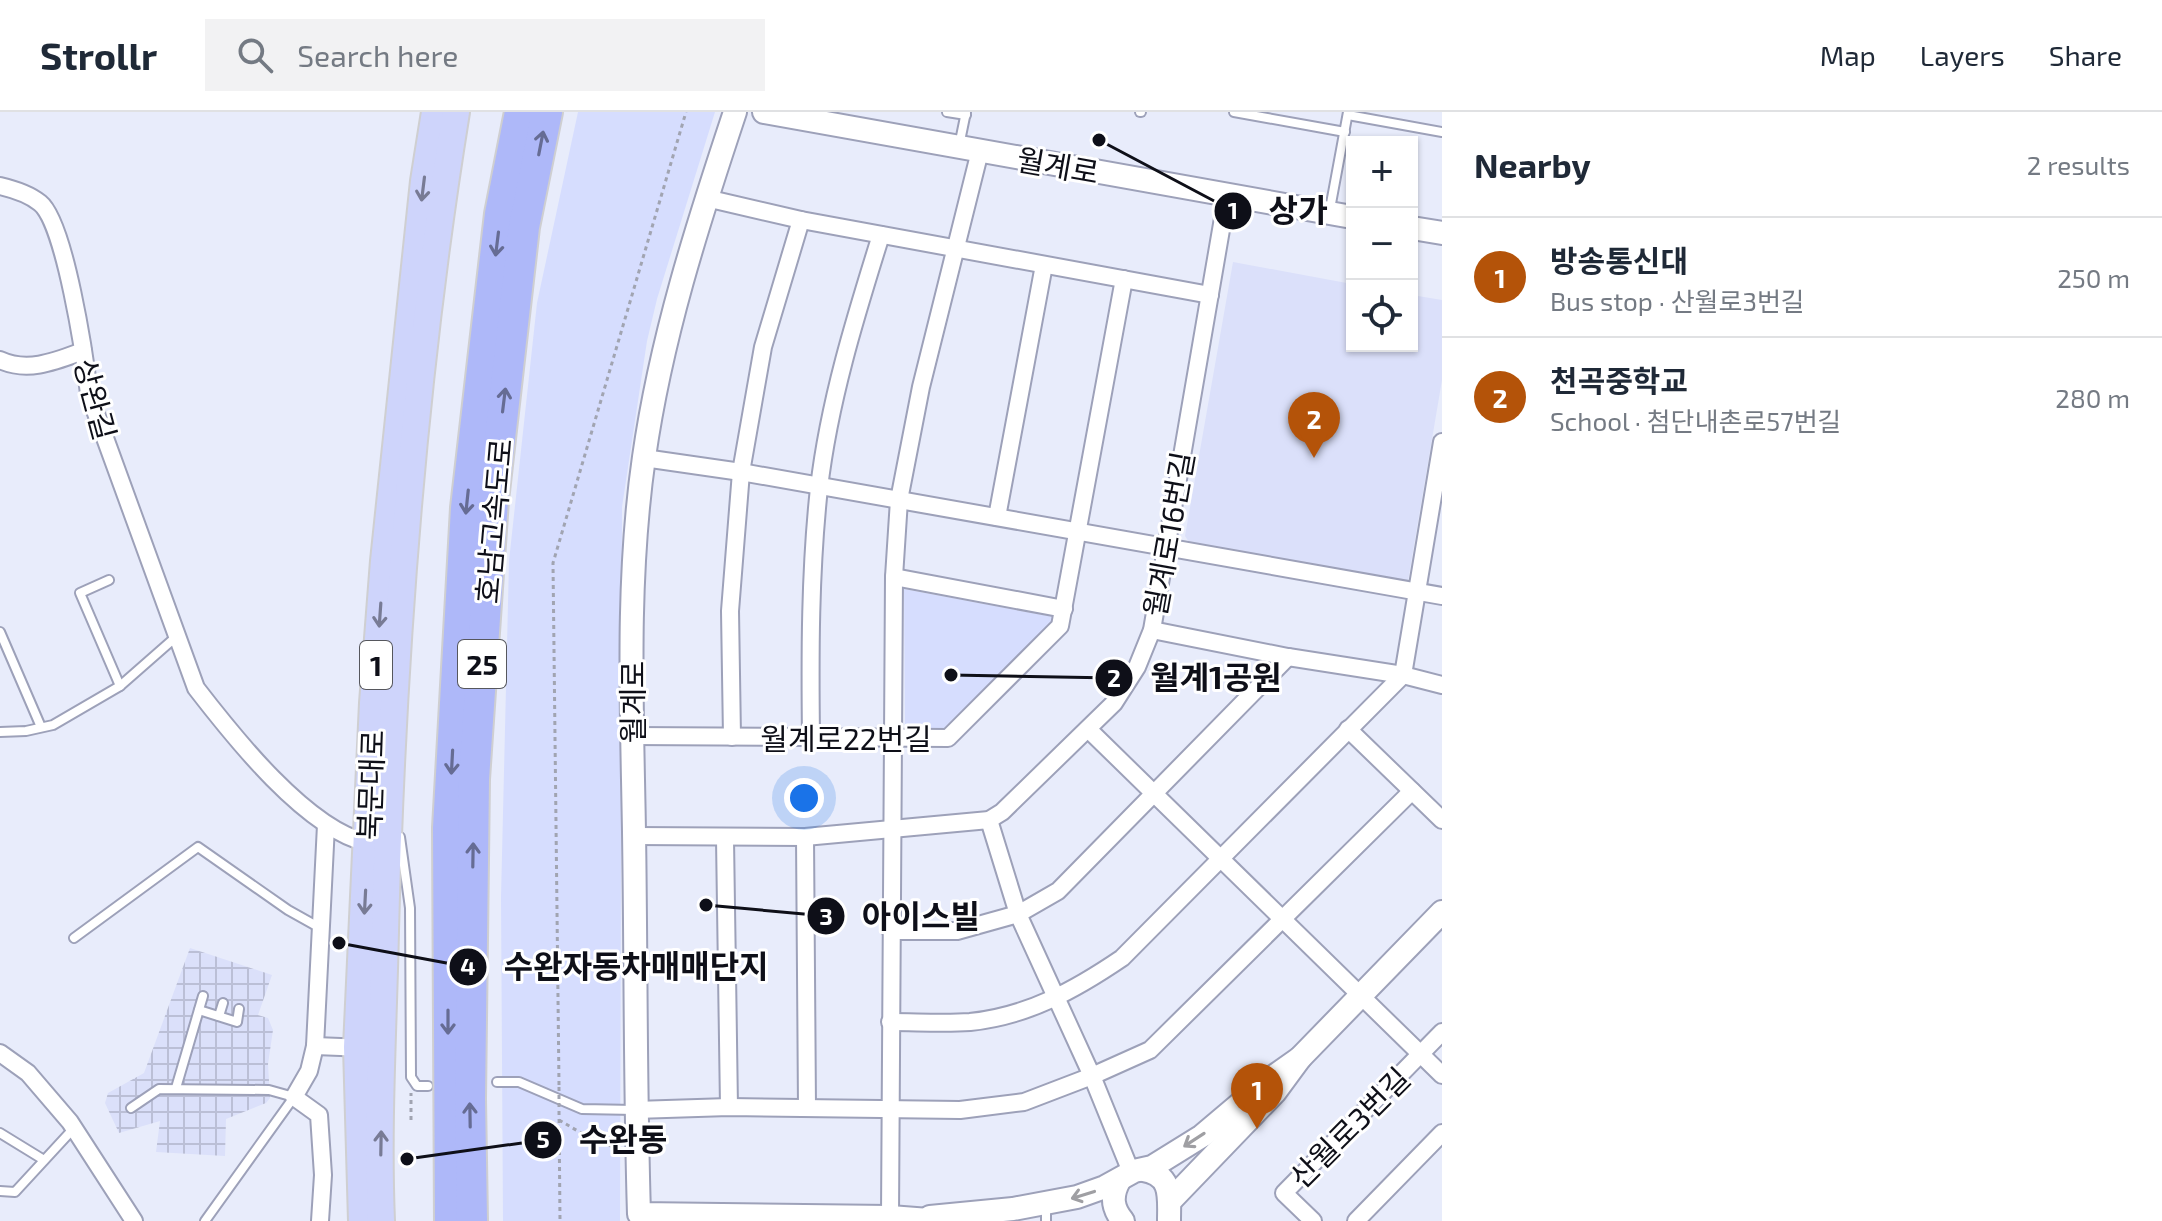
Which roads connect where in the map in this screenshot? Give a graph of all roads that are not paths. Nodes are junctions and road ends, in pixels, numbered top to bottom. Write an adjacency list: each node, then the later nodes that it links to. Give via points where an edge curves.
1 (435, 112): 67 (main road, 북문대로 / 1, one-way to 67, via 384,561)
2 (456, 112): 57 (main road, 북문대로 / 1, via 439,216 403,561)
3 (520, 112): 93 (highway, 호남고속도로 / 25, one-way to 93, via 500,214 466,508)
4 (547, 112): 119 (highway, 호남고속도로 / 25, one-way to 4, via 474,779 488,562 524,227)
5 (735, 112): 16 (street, 월계로)
6 (764, 112): 13 (street, 월계로)
7 (947, 112): 10 (lane)
8 (1234, 112): 11 (lane)
9 (1348, 113): 11 (lane); 12 (lane)
10 (966, 114): 13 (lane)
11 (1345, 132): 17 (lane)
12 (1442, 132)
13 (970, 149): 15 (street, 월계로); 23 (street)
14 (0, 186): 27 (street, 상완길, via 41,203 49,213)
15 (1227, 195): 17 (street, 월계로); 26 (street, 월계로16번길)
16 (706, 198): 19 (street); 30 (street, 월계로, via 661,357)
17 (1329, 214): 18 (street, 월계로)
18 (1346, 216)
19 (801, 220): 22 (street); 31 (street, via 763,347)
20 (1418, 229): 21 (street)
21 (1442, 233)
22 (881, 235): 23 (street); 32 (street, via 842,362)
23 (957, 249): 24 (street); 33 (street, via 921,387)
24 (1044, 265): 25 (street); 34 (street)
25 (1124, 279): 26 (street); 35 (street, 월계로22번길)
26 (1210, 295): 36 (street, 월계로16번길)
27 (83, 351): 28 (street, via 45,365); 44 (street, 상완길, via 101,431)
28 (0, 360)
29 (1442, 442): 39 (street)
30 (644, 458): 31 (street); 53 (street, 월계로, via 632,566)
31 (741, 472): 32 (street); 54 (street, via 730,611)
32 (819, 486): 33 (street); 55 (street, via 810,609)
33 (899, 500): 34 (street); 37 (street)
34 (997, 517): 35 (street)
35 (1078, 532): 36 (street); 41 (street, 월계로22번길)
36 (1165, 547): 39 (street); 42 (street, 월계로16번길)
37 (894, 577): 41 (street); 56 (street)
38 (109, 580): 48 (lane, via 80,593)
39 (1417, 592): 40 (street); 46 (street)
40 (1442, 596)
41 (1064, 609): 56 (street, 월계로22번길, via 1060,626 948,738)
42 (1152, 630): 45 (street); 50 (street, 월계로16번길, via 1114,703)
43 (0, 632): 49 (lane)
44 (178, 635): 48 (lane); 62 (street, 상완길, via 196,688 213,710)
45 (1288, 657): 46 (street); 59 (street)
46 (1403, 675): 47 (street); 51 (street)
47 (1442, 685)
48 (120, 686): 49 (lane)
49 (41, 727): 52 (lane)
50 (1088, 729): 59 (street); 60 (street, 월계로16번길)
51 (1348, 729): 58 (street); 68 (street)
52 (0, 732)
53 (632, 736): 54 (street, 월계로22번길); 64 (street, 월계로)
54 (732, 737): 55 (street, 월계로22번길)
55 (811, 737): 56 (street, 월계로22번길)
56 (895, 738): 63 (street)
57 (390, 767): 85 (main road, 북문대로 / 1); 93 (lane, via 410,908 411,1077 417,1086)
58 (1412, 791): 61 (street); 71 (street)
59 (1154, 793): 68 (street); 70 (street, via 1058,891)
60 (989, 820): 63 (street); 70 (street)
61 (1442, 820)
62 (326, 825): 67 (street, 상완길); 72 (street)
63 (893, 829): 65 (street); 73 (street)
64 (634, 836): 66 (street); 98 (street, 월계로)
65 (805, 837): 66 (street); 97 (street)
66 (725, 839): 95 (street)
67 (368, 843): 85 (main road, 북문대로 / 1, one-way to 85)
68 (1219, 857): 71 (street); 77 (street, via 1122,958)
69 (1442, 912): 75 (street)
70 (1018, 914): 73 (street, via 957,931); 77 (street)
71 (1284, 920): 75 (street); 90 (street, via 1150,1050)
72 (323, 930): 74 (lane, via 198,847); 84 (street)
73 (891, 931): 82 (street)
74 (74, 938)
75 (1360, 995): 87 (street); 88 (street)
76 (203, 996): 80 (lane)
77 (1056, 999): 82 (street, via 970,1022); 90 (street)
78 (223, 1003): 81 (lane)
79 (239, 1009): 81 (lane, via 237,1022)
80 (199, 1010): 81 (lane); 92 (lane)
81 (219, 1016)
82 (890, 1022): 99 (street)
83 (1442, 1032): 87 (street, 산월로3번길)
84 (315, 1046): 85 (street); 94 (street)
85 (370, 1048): 115 (main road, 북문대로 / 1); 116 (main road, 북문대로 / 1, one-way to 85)
86 (0, 1053): 100 (street, via 28,1073)
87 (1420, 1054): 89 (street); 121 (street, 산월로3번길, via 1284,1193)
88 (1300, 1058): 104 (street, one-way to 104, via 1202,1136); 107 (street)
89 (1442, 1075)
90 (1092, 1076): 99 (street, via 1024,1102); 104 (street)
91 (497, 1082): 98 (lane, via 519,1082 582,1109)
92 (176, 1088): 94 (lane, via 269,1090); 96 (lane, via 159,1089)
93 (438, 1093): 117 (highway); 118 (highway, 호남고속도로 / 25)
94 (294, 1097): 113 (lane); 114 (street, via 319,1115)
95 (729, 1107): 97 (street); 98 (street)
96 (131, 1108)
97 (807, 1108): 99 (street)
98 (635, 1110): 109 (street, 월계로)
99 (890, 1111): 108 (street)
100 (74, 1128): 103 (lane); 112 (street)
101 (0, 1133): 103 (lane)
102 (1442, 1133): 122 (street)
103 (44, 1160): 105 (lane, via 15,1192)
104 (1131, 1174): 106 (street, one-way to 106); 107 (street, via 1152,1172 1166,1183); 120 (street, via 1115,1188 1114,1206)
105 (0, 1191)
106 (1046, 1212): 111 (street)
107 (1167, 1213)
108 (890, 1217): 110 (street); 111 (street)
109 (639, 1218): 110 (street)
110 (737, 1219)
111 (932, 1220)
112 (134, 1221)
113 (205, 1221)
114 (320, 1221)
115 (362, 1221)
116 (381, 1221)
117 (437, 1221)
118 (450, 1221)
119 (472, 1221)
120 (1123, 1221)
121 (1313, 1221)
122 (1356, 1221)

